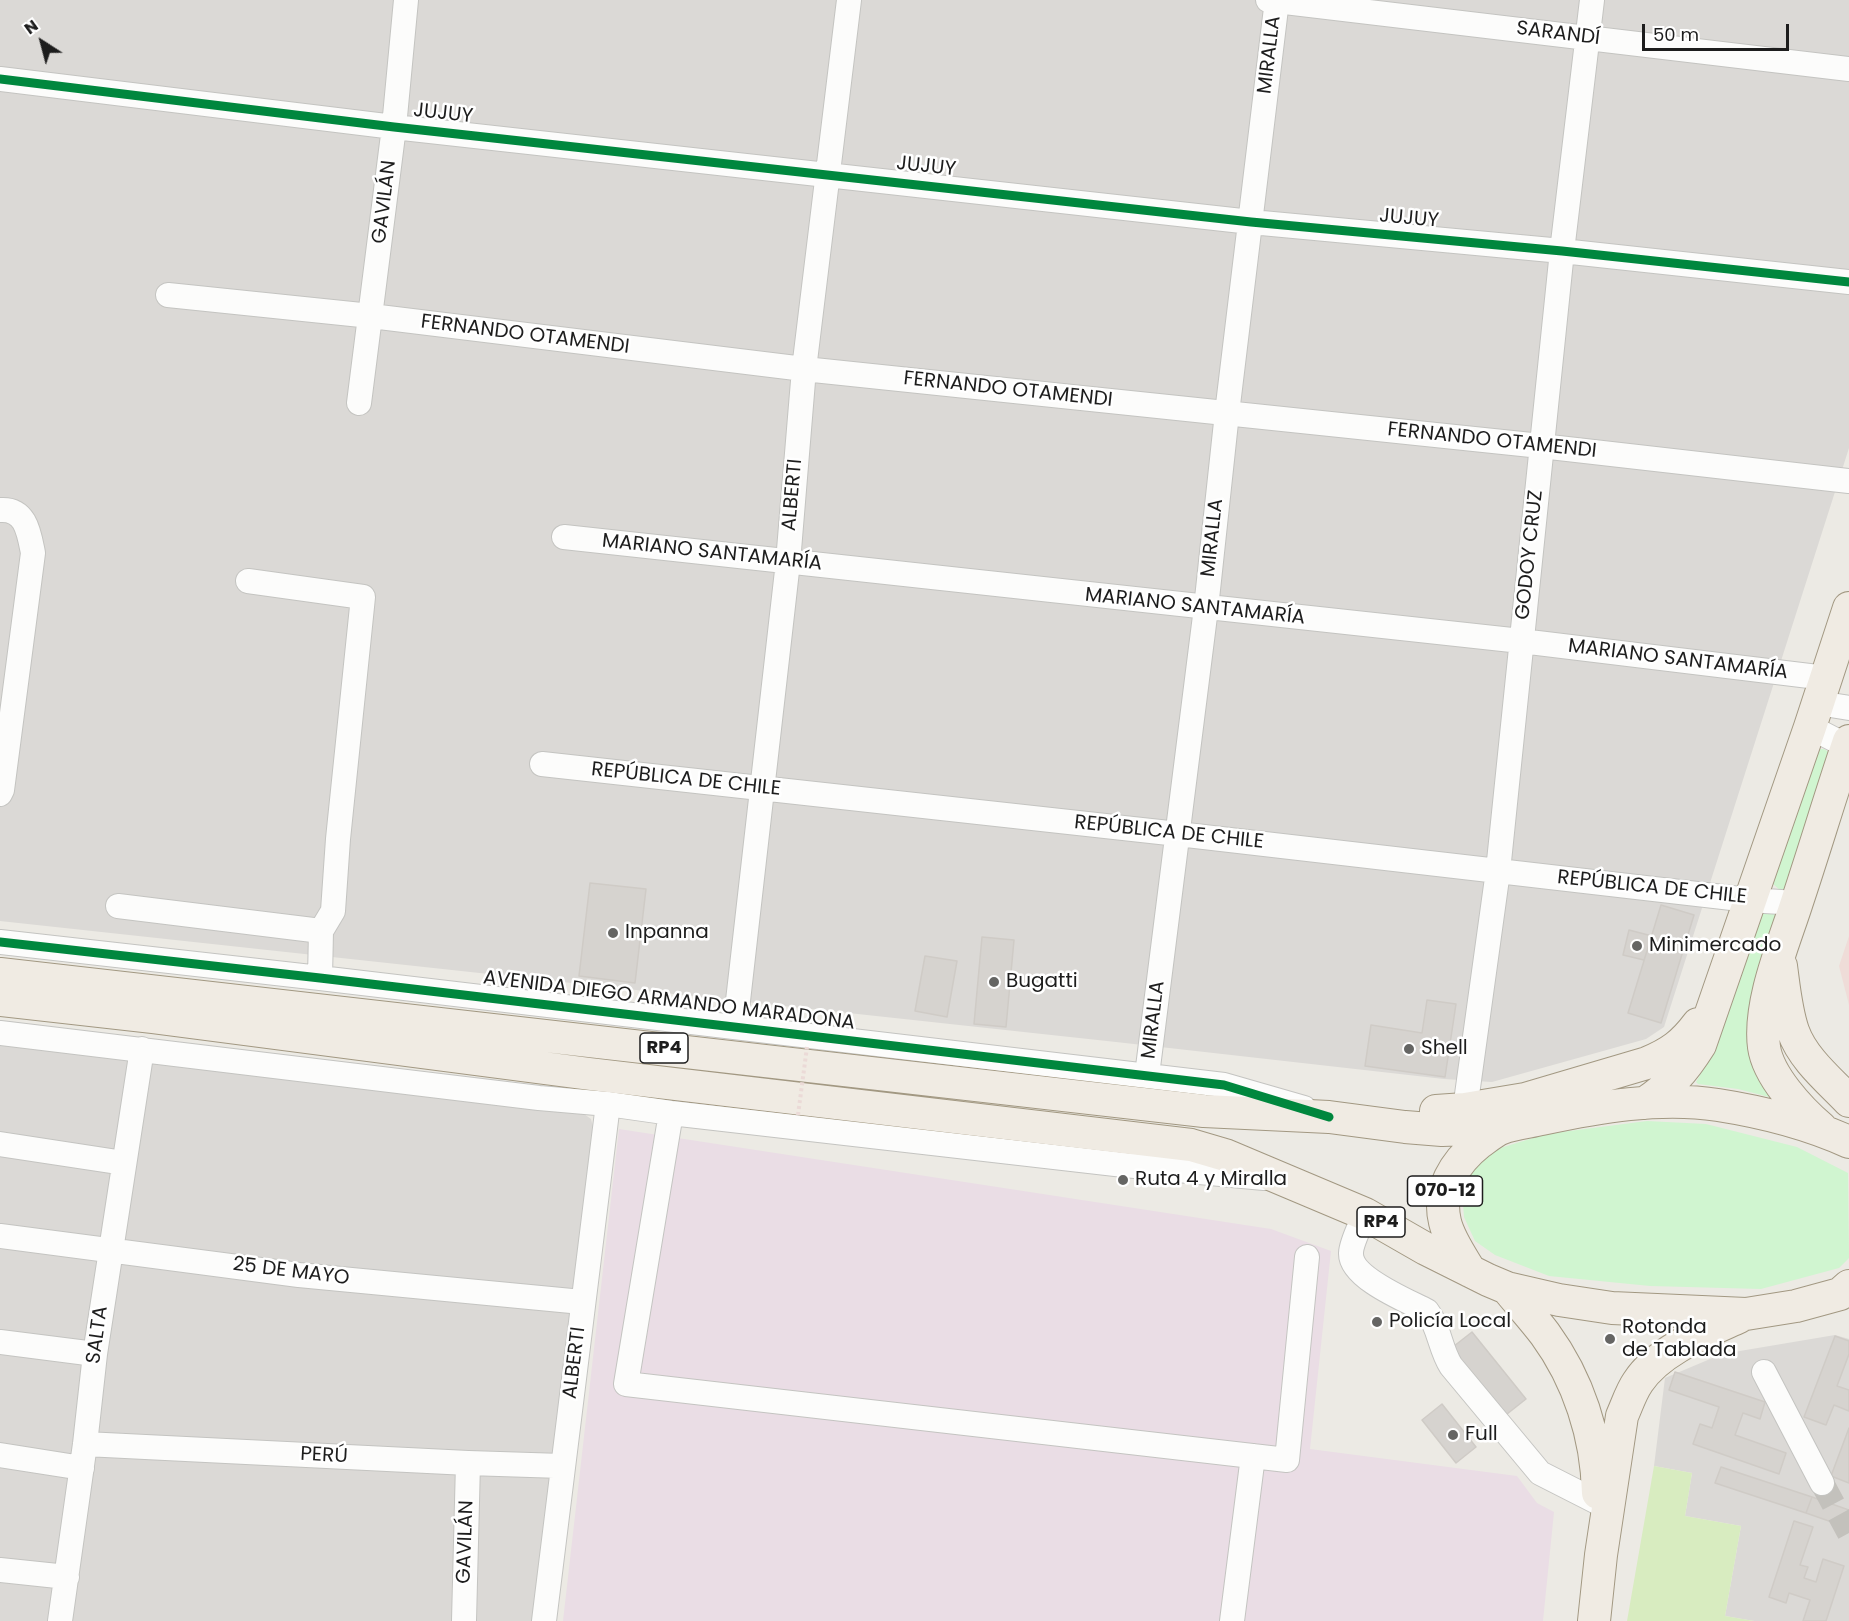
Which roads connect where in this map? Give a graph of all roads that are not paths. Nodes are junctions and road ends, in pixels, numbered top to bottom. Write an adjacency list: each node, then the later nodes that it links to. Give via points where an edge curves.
1 (406, 0): 8 (street, GAVILÁN)
2 (849, 0): 9 (street, ALBERTI)
3 (1274, 0): 5 (street, SARANDÍ); 10 (street, MIRALLA)
4 (1593, 0): 5 (street, GODOY CRUZ)
5 (1588, 38): 6 (street, SARANDÍ); 11 (street, GODOY CRUZ)
6 (1849, 69)
7 (0, 79): 8 (street, JUJUY)
8 (394, 127): 9 (street, JUJUY); 14 (street, GAVILÁN)
9 (829, 174): 10 (street, JUJUY); 15 (street, ALBERTI)
10 (1251, 222): 11 (street, JUJUY); 17 (street, MIRALLA)
11 (1562, 251): 12 (street, JUJUY); 18 (street, GODOY CRUZ)
12 (1849, 282)
13 (168, 295): 14 (street, FERNANDO OTAMENDI)
14 (371, 316): 15 (street, FERNANDO OTAMENDI); 16 (street, GAVILÁN)
15 (804, 369): 17 (street, FERNANDO OTAMENDI); 22 (street, ALBERTI)
16 (359, 403)
17 (1227, 413): 18 (street, FERNANDO OTAMENDI); 24 (street, MIRALLA)
18 (1541, 446): 19 (street, FERNANDO OTAMENDI); 26 (street, GODOY CRUZ)
19 (1849, 481)
20 (0, 510): 32 (street, via 9,509 22,518 29,530 33,553)
21 (564, 537): 22 (street, MARIANO SANTAMARÍA)
22 (788, 562): 24 (street, MARIANO SANTAMARÍA); 31 (street, ALBERTI)
23 (248, 581): 39 (street, via 363,597 333,911)
24 (1206, 608): 26 (street, MARIANO SANTAMARÍA); 34 (street, MIRALLA)
25 (1849, 608): 27 (main road)
26 (1521, 641): 27 (street, MARIANO SANTAMARÍA); 35 (street, GODOY CRUZ)
27 (1818, 703): 28 (street, MARIANO SANTAMARÍA); 29 (street); 36 (main road)
28 (1849, 708)
29 (1848, 745): 33 (main road)
30 (542, 764): 31 (street, REPÚBLICA DE CHILE)
31 (761, 789): 34 (street, REPÚBLICA DE CHILE); 46 (street, ALBERTI)
32 (0, 794)
33 (1839, 802): 37 (main road)
34 (1178, 834): 35 (street, REPÚBLICA DE CHILE); 49 (street, MIRALLA)
35 (1498, 871): 36 (street, REPÚBLICA DE CHILE); 53 (street, GODOY CRUZ)
36 (1749, 900): 37 (street, REPÚBLICA DE CHILE); 44 (main road)
37 (1797, 903): 41 (main road)
38 (118, 906): 39 (street)
39 (321, 931): 43 (street)
40 (0, 942): 43 (street, AVENIDA DIEGO ARMANDO MARADONA)
41 (1780, 956): 50 (main road, via 1794,1033 1810,1061); 57 (main road, via 1766,1004 1764,1049 1773,1070 1807,1116)
42 (0, 974): 55 (main road, AVENIDA DIEGO ARMANDO MARADONA / RP4, via 1204,1111)
43 (320, 978): 46 (street, AVENIDA DIEGO ARMANDO MARADONA)
44 (1717, 999): 51 (main road, via 1700,1046 1688,1065 1668,1087); 53 (main road, via 1682,1044 1666,1055 1525,1100)
45 (0, 1000): 60 (main road, RP4, via 1154,1139 1225,1155)
46 (735, 1027): 49 (street, AVENIDA DIEGO ARMANDO MARADONA)
47 (0, 1033): 48 (street)
48 (142, 1049): 52 (street); 59 (street, SALTA)
49 (1147, 1076): 55 (street, AVENIDA DIEGO ARMANDO MARADONA, via 1224,1085)
50 (1849, 1101)
51 (1645, 1103): 56 (main road, RP4); 57 (main road, RP4, via 1716,1105 1787,1119)
52 (608, 1104): 54 (street); 68 (street, ALBERTI)
53 (1465, 1109): 55 (main road)
54 (670, 1113): 60 (street); 75 (street, via 626,1384)
55 (1338, 1118): 56 (main road, AVENIDA DIEGO ARMANDO MARADONA / RP4, via 1442,1130)
56 (1500, 1128): 65 (main road, 070-12, via 1457,1165 1443,1201 1445,1222)
57 (1836, 1136)
58 (0, 1144): 59 (street)
59 (124, 1163): 63 (street, SALTA)
60 (1289, 1181): 61 (main road, RP4)
61 (1365, 1214): 65 (main road, RP4); 79 (street, via 1350,1252 1361,1273 1427,1311 1451,1366 1539,1473)
62 (0, 1236): 63 (street, 25 DE MAYO)
63 (111, 1249): 68 (street, 25 DE MAYO, via 299,1275); 71 (street, SALTA)
64 (1307, 1257): 75 (street, via 1287,1460)
65 (1470, 1271): 66 (main road, RP4)
66 (1507, 1288): 69 (main road, RP4, via 1612,1308); 79 (main road, via 1545,1334 1579,1398 1592,1434)
67 (1846, 1291): 69 (main road, RP4, via 1796,1306)
68 (582, 1302): 77 (street, ALBERTI)
69 (1746, 1314): 80 (main road, via 1679,1346 1638,1381 1622,1416)
70 (0, 1342): 71 (street)
71 (95, 1354): 74 (street, SALTA)
72 (1764, 1372): 78 (street)
73 (0, 1455): 74 (street, PERÚ)
74 (83, 1456): 76 (street, PERÚ); 82 (street, SALTA)
75 (1253, 1456): 86 (street)
76 (468, 1463): 77 (street, PERÚ); 84 (street, GAVILÁN)
77 (562, 1466): 85 (street, ALBERTI)
78 (1822, 1483)
79 (1599, 1503): 80 (main road)
80 (1601, 1555): 87 (main road)
81 (0, 1570): 82 (street)
82 (67, 1577): 83 (street, SALTA)
83 (60, 1621)
84 (464, 1621)
85 (544, 1621)
86 (1233, 1621)
87 (1594, 1621)

